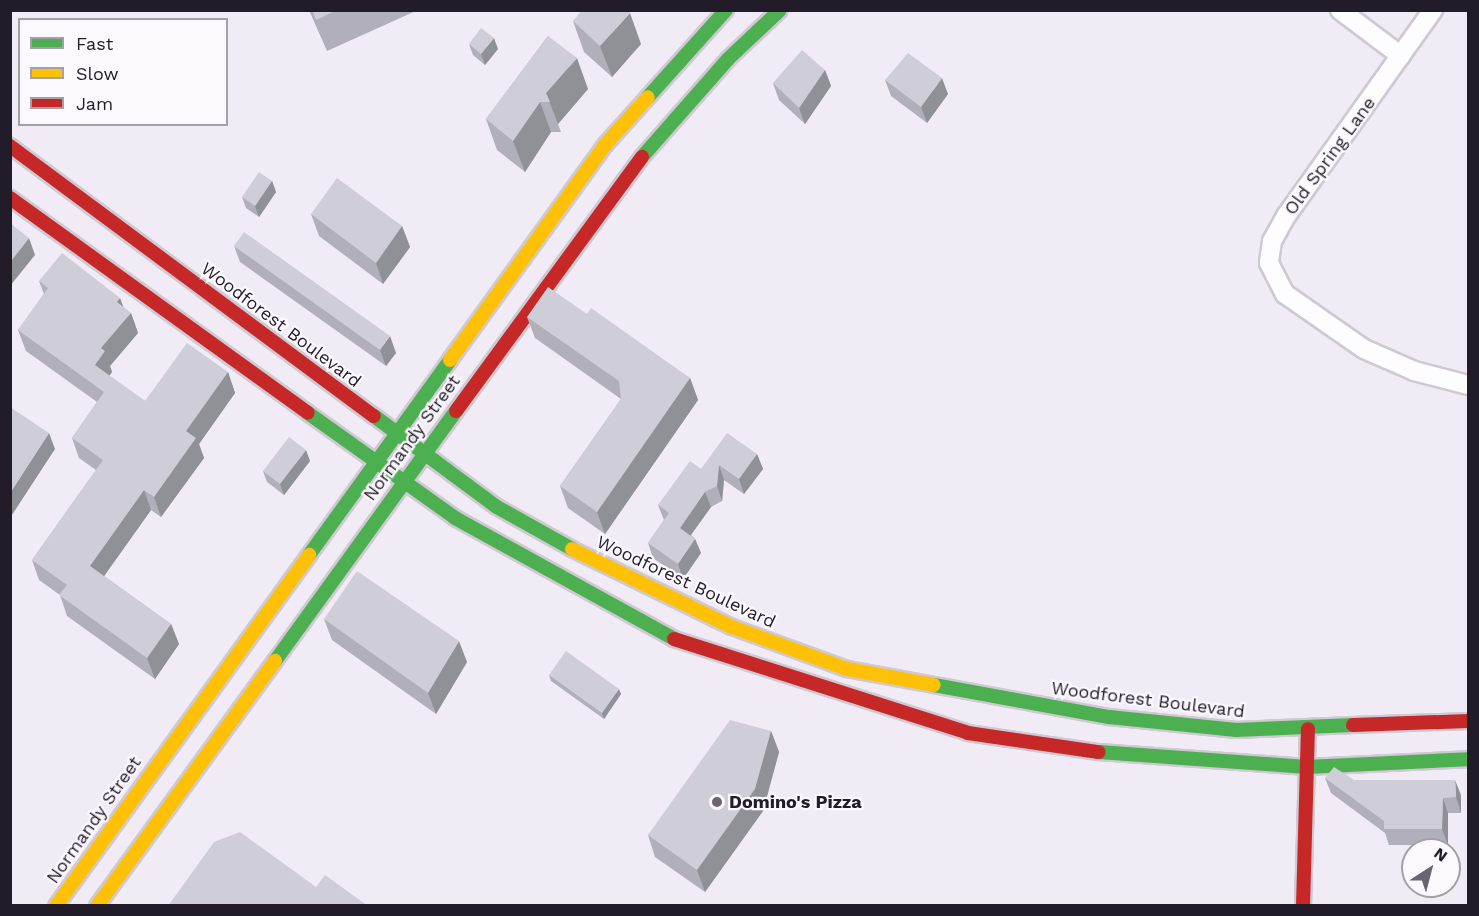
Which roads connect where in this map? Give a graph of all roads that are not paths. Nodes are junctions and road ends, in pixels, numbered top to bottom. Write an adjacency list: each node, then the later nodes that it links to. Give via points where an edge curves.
1 (726, 10): 5 (main road, Normandy Street)
2 (780, 10): 7 (main road, Normandy Street)
3 (1340, 10): 6 (street)
4 (1433, 10): 6 (street, Old Spring Lane)
5 (690, 46): 7 (main road); 10 (main road, Normandy Street)
6 (1401, 56): 13 (street, Old Spring Lane, via 1272,241 1269,263 1285,294 1375,354)
7 (717, 71): 10 (main road, Normandy Street)
8 (10, 146): 11 (main road, Woodforest Boulevard)
9 (10, 198): 12 (main road)
10 (567, 227): 14 (main road, Normandy Street); 15 (main road, Normandy Street)
11 (208, 293): 12 (main road); 14 (main road, Woodforest Boulevard)
12 (185, 323): 16 (main road)
13 (1468, 385)
14 (396, 434): 15 (main road, Woodforest Boulevard); 16 (main road, Normandy Street)
15 (423, 453): 17 (main road, Normandy Street); 18 (main road, Woodforest Boulevard, via 497,507 590,559)
16 (376, 461): 17 (main road); 20 (main road, Normandy Street)
17 (403, 481): 19 (main road, via 455,518 550,572 673,639); 21 (main road, Normandy Street)
18 (732, 627): 19 (main road); 22 (main road, Woodforest Boulevard, via 847,669)
19 (726, 660): 25 (main road, via 968,733)
20 (230, 663): 21 (main road); 26 (main road, Normandy Street)
21 (259, 681): 29 (main road, Normandy Street)
22 (1018, 702): 24 (main road, Woodforest Boulevard, via 1203,728); 25 (main road)
23 (1468, 722): 24 (main road, Woodforest Boulevard)
24 (1308, 729): 28 (main road)
25 (1010, 739): 28 (main road, via 1227,765)
26 (162, 756): 29 (main road); 30 (main road, Normandy Street)
27 (1468, 759): 28 (main road)
28 (1307, 767): 32 (main road)
29 (190, 776): 31 (main road, Normandy Street)
30 (56, 906)
31 (97, 906)
32 (1303, 906)

